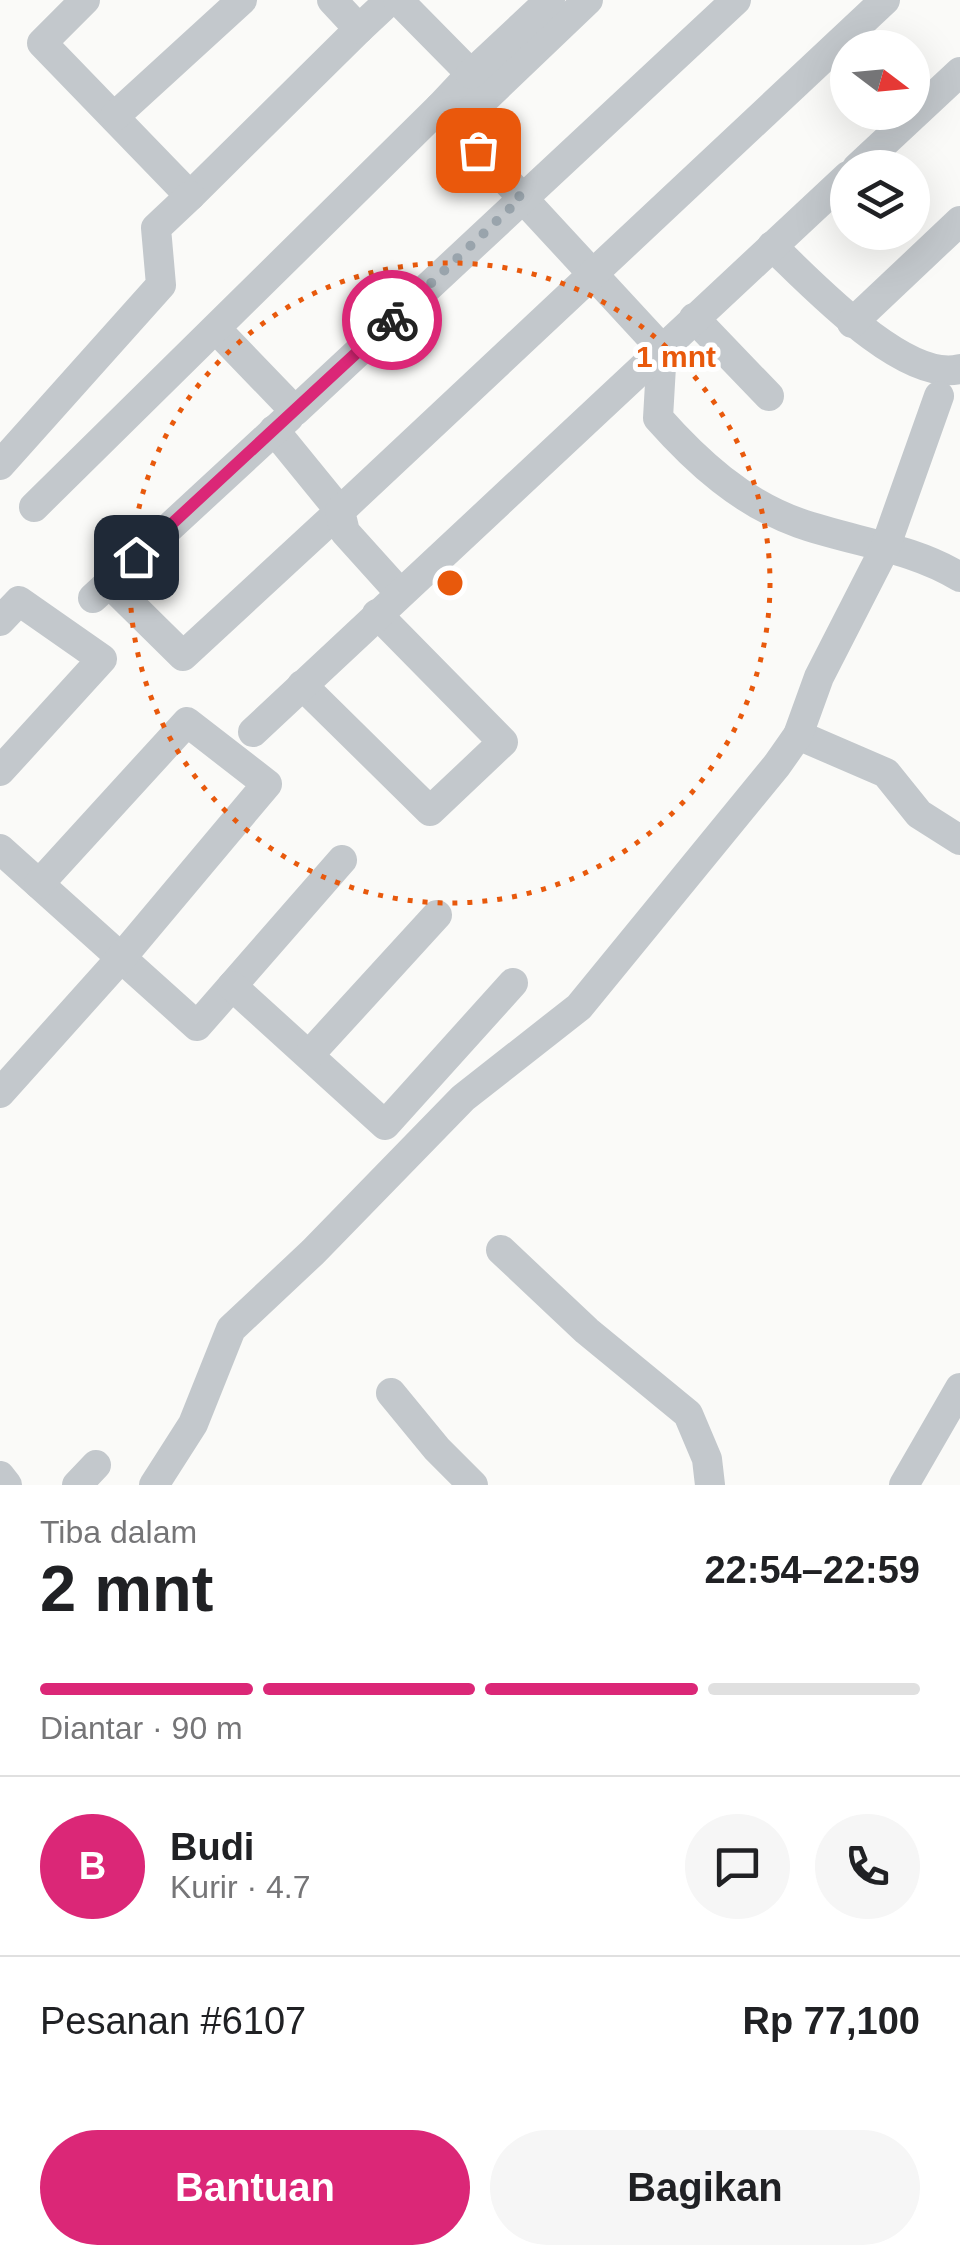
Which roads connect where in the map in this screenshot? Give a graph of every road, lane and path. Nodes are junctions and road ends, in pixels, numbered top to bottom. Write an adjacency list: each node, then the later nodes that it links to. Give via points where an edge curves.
1 (85, 0): 12 (street, via 42,42)
2 (242, 0): 12 (street)
3 (332, 0): 9 (street)
4 (394, 0): 9 (street); 11 (street)
5 (550, 0): 11 (street)
6 (588, 0): 13 (street)
7 (736, 0): 17 (street)
8 (885, 0): 20 (street)
9 (359, 29): 16 (street)
10 (960, 72): 14 (street)
11 (472, 74): 13 (street)
12 (115, 116): 16 (street)
13 (448, 116): 17 (street); 23 (street)
14 (876, 150)
15 (830, 193): 19 (street)
16 (190, 196): 29 (street, via 156,228 161,285)
17 (521, 198): 20 (street); 28 (street)
18 (960, 221): 22 (street)
19 (772, 246): 21 (street); 22 (street)
20 (593, 275): 24 (street); 31 (street)
21 (694, 318): 24 (street); 26 (street)
22 (852, 324): 25 (street, via 931,370)
23 (217, 330): 28 (street); 30 (street)
24 (662, 349): 32 (street, via 658,418 687,452 796,522); 34 (street)
25 (960, 369)
26 (768, 396)
27 (939, 396): 32 (street)
28 (284, 421): 31 (street); 31 (street, via 100,590 183,656)
29 (0, 464)
30 (34, 507)
31 (340, 511): 34 (street, via 345,532)
32 (886, 548): 33 (street); 39 (street)
33 (960, 576)
34 (400, 592): 35 (street)
35 (377, 614): 37 (street); 37 (street, via 503,742 430,811)
36 (0, 621): 40 (street, via 19,600 102,659)
37 (302, 686): 38 (street)
38 (253, 732)
39 (798, 735): 41 (street, via 886,774 920,814); 56 (street, via 578,1007 463,1098 231,1329 193,1424)
40 (0, 771)
41 (960, 840)
42 (0, 849): 44 (street)
43 (342, 860): 48 (street)
44 (39, 884): 46 (street); 46 (street, via 187,722 267,784)
45 (436, 916): 49 (street)
46 (122, 958): 48 (street, via 197,1026); 50 (street)
47 (513, 983): 49 (street, via 385,1125)
48 (232, 986): 49 (street)
49 (309, 1055)
50 (0, 1092)
51 (501, 1250): 58 (street, via 688,1414)
52 (960, 1388): 59 (street)
53 (391, 1393): 57 (street)
54 (0, 1476): 55 (street)
55 (7, 1485)
56 (154, 1485)
57 (473, 1485)
58 (710, 1485)
59 (904, 1485)

